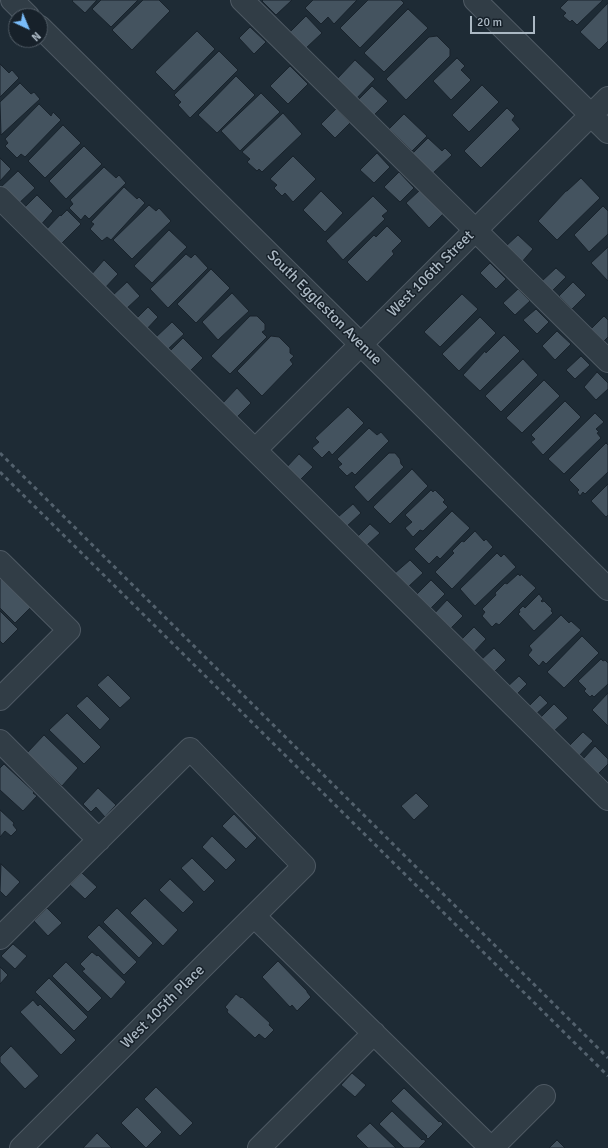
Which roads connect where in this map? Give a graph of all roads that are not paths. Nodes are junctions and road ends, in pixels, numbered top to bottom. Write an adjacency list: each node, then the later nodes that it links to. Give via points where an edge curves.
1 (5, 0): 5 (street)
2 (12, 0): 6 (street)
3 (242, 0): 12 (street)
4 (475, 0): 9 (street)
5 (0, 5)
6 (20, 8)
7 (48, 35): 13 (street, South Eggleston Avenue)
8 (608, 98): 9 (street, West 106th Street)
9 (591, 115): 10 (street); 12 (street, West 106th Street)
10 (608, 132)
11 (0, 198): 15 (street)
12 (475, 230): 13 (street, West 106th Street); 14 (street)
13 (361, 344): 15 (street, West 106th Street); 17 (street, South Eggleston Avenue)
14 (608, 361)
15 (255, 450): 20 (street)
16 (0, 562): 18 (street, via 69,630)
17 (608, 589)
18 (0, 699)
19 (0, 741): 21 (street)
20 (608, 798)
21 (99, 840): 22 (street, West 105th Place, via 190,749 304,866); 23 (street)
22 (254, 916): 24 (street); 26 (street, West 105th Place)
23 (0, 938)
24 (374, 1033): 27 (street); 28 (street)
25 (544, 1096): 28 (street)
26 (21, 1148)
27 (259, 1148)
28 (492, 1148)

